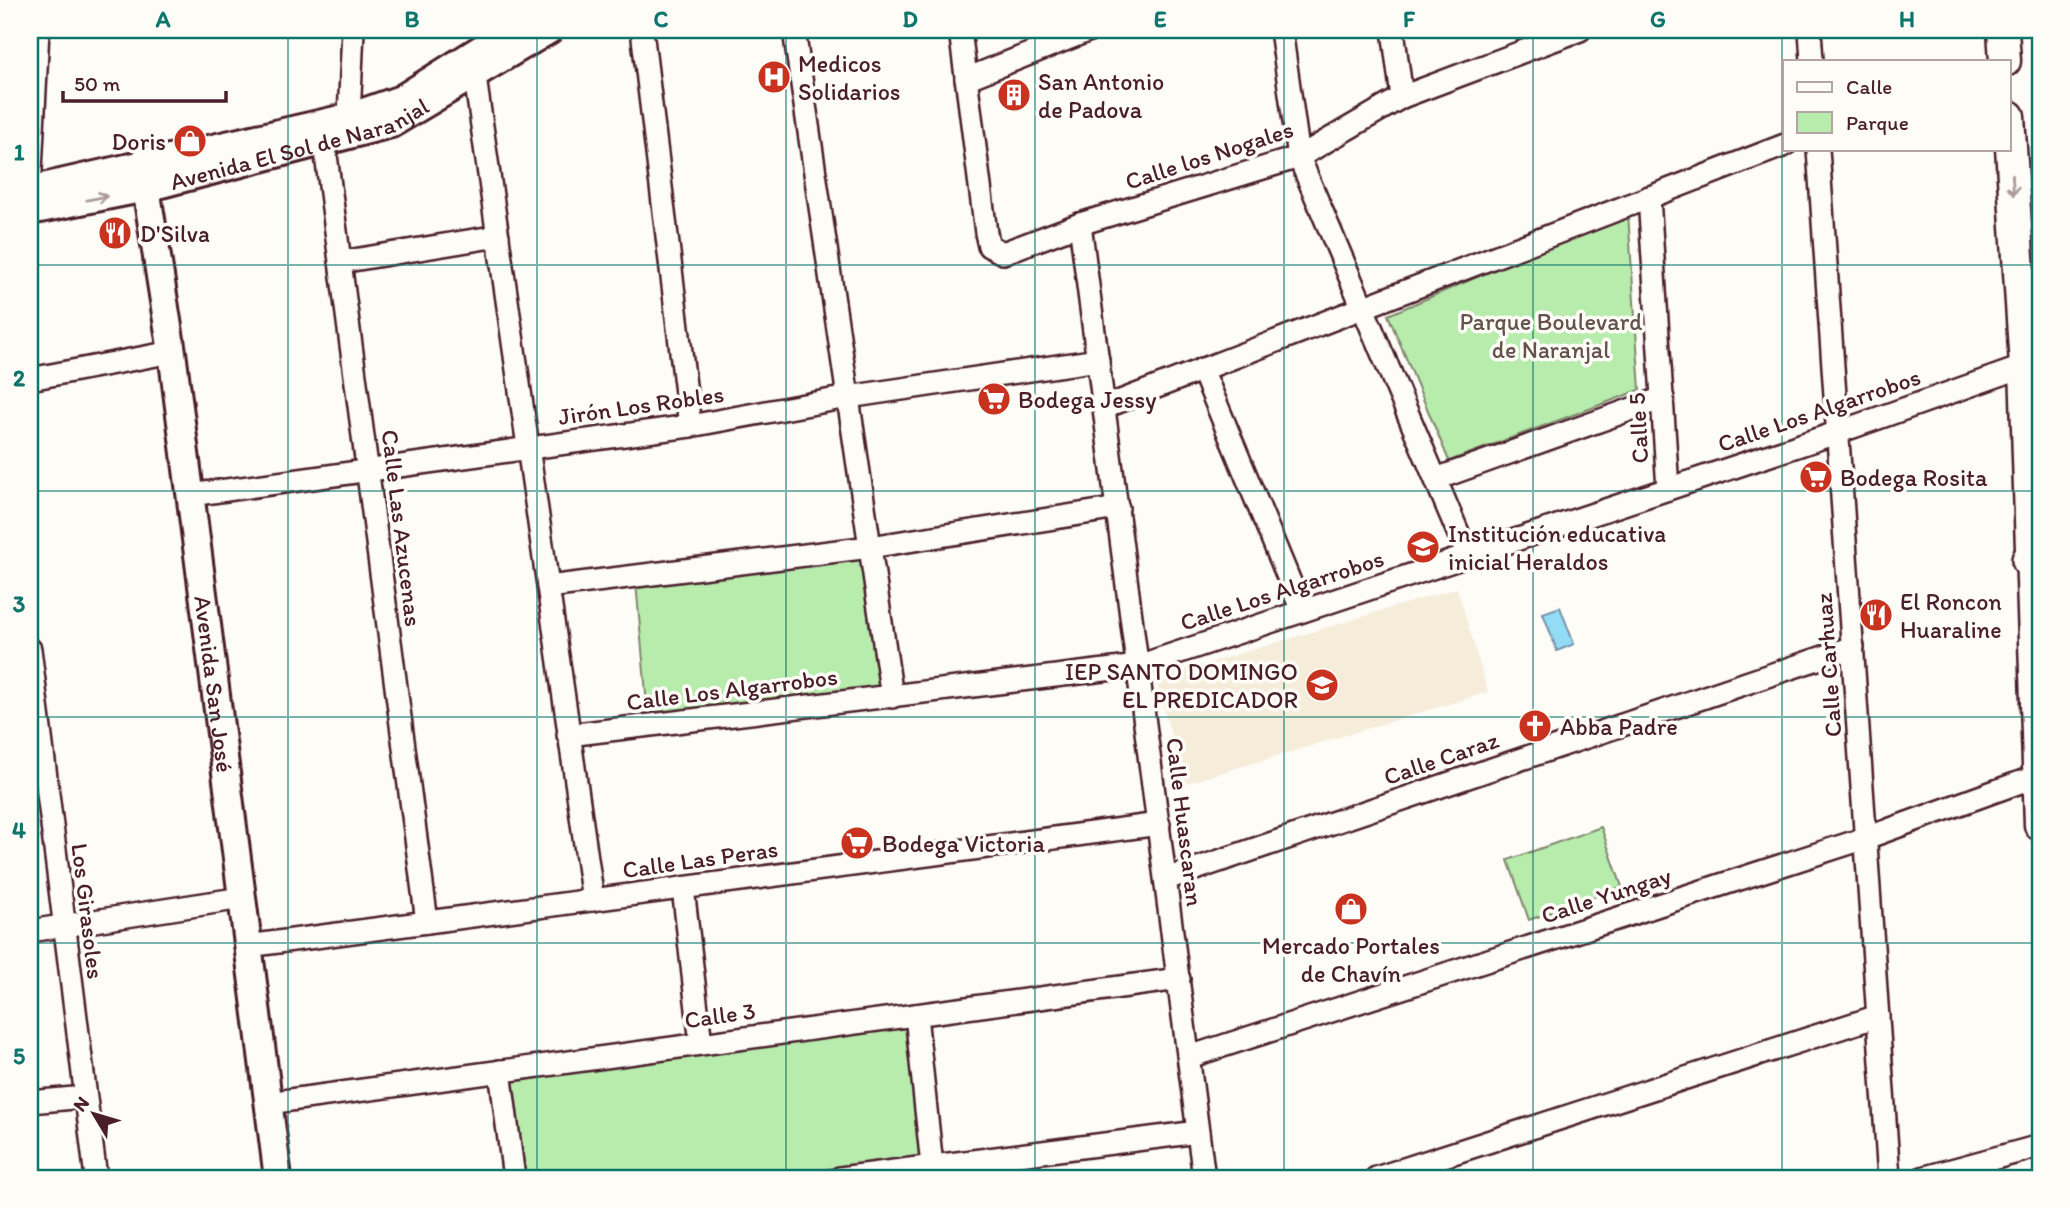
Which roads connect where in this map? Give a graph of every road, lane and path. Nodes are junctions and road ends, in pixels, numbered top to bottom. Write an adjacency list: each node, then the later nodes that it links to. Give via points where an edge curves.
1 (38, 30): 28 (street)
2 (353, 30): 20 (street)
3 (549, 30): 17 (street, Avenida El Sol de Naranjal)
4 (642, 30): 43 (street)
5 (794, 30): 40 (street)
6 (960, 30): 18 (street)
7 (1090, 30): 18 (street)
8 (1282, 30): 25 (street)
9 (1392, 30): 19 (street)
10 (1580, 30): 14 (street, Calle los Nogales)
11 (1810, 30): 15 (street)
12 (2003, 30): 16 (main road)
13 (507, 31): 20 (street, Avenida El Sol de Naranjal, via 401,99)
14 (1550, 35): 19 (street, Calle los Nogales)
15 (1812, 60)
16 (2005, 60)
17 (475, 77): 22 (street, Avenida El Sol de Naranjal, via 391,124); 32 (street)
18 (966, 79): 31 (street, Calle los Nogales, via 989,246 1003,253)
19 (1402, 97): 25 (street, Calle los Nogales)
20 (349, 117): 26 (street, Avenida El Sol de Naranjal)
21 (2010, 133): 37 (main road, one-way to 37)
22 (324, 140): 27 (street, Avenida El Sol de Naranjal); 33 (street, Calle Las Azucenas)
23 (1783, 146): 29 (street)
24 (1818, 150): 44 (street, Calle Carhuaz)
25 (1299, 157): 31 (street, Calle los Nogales); 34 (street)
26 (142, 162): 27 (street, Avenida San José); 28 (street, Avenida El Sol de Naranjal)
27 (146, 188): 30 (street, Avenida El Sol de Naranjal, one-way to 27); 35 (street, Avenida San José)
28 (30, 190)
29 (1649, 197): 34 (street); 41 (street, Calle 5)
30 (30, 211)
31 (1080, 223): 36 (street, Calle Huascaran)
32 (498, 236): 33 (street); 45 (street)
33 (341, 262): 46 (street, Calle Las Azucenas)
34 (1364, 307): 38 (street); 47 (street)
35 (172, 352): 39 (street); 49 (street, Avenida San José)
36 (1098, 360): 40 (street, Jirón Los Robles); 42 (street, Calle Huascaran)
37 (2025, 366): 44 (street, Calle Los Algarrobos); 53 (main road)
38 (1202, 369): 42 (street); 55 (street)
39 (30, 379)
40 (848, 397): 43 (street, Jirón Los Robles); 51 (street)
41 (1663, 398): 47 (street); 48 (street, Calle 5)
42 (1105, 407): 50 (street, Calle Huascaran)
43 (690, 426): 45 (street, Jirón Los Robles)
44 (1839, 432): 48 (street, Calle Los Algarrobos); 56 (street, Calle Carhuaz)
45 (528, 447): 46 (street, Jirón Los Robles); 54 (street)
46 (368, 469): 49 (street, Jirón Los Robles); 70 (street, Calle Las Azucenas)
47 (1436, 479): 52 (street)
48 (1668, 489): 52 (street, Calle Los Algarrobos)
49 (191, 495): 68 (street, Avenida San José)
50 (1118, 508): 51 (street); 58 (street, Calle Huascaran)
51 (870, 547): 54 (street); 59 (street)
52 (1468, 556): 55 (street, Calle Los Algarrobos)
53 (2035, 567): 62 (main road)
54 (548, 587): 60 (street)
55 (1302, 611): 58 (street, Calle Los Algarrobos)
56 (1853, 647): 65 (street, Calle Carhuaz); 66 (street, Calle Caraz)
57 (30, 649): 61 (street, Los Girasoles)
58 (1138, 666): 59 (street, Calle Los Algarrobos); 63 (street, Calle Huascaran)
59 (892, 697): 60 (street, Calle Los Algarrobos)
60 (568, 735): 69 (street)
61 (37, 775): 71 (street, Los Girasoles)
62 (2037, 776): 64 (main road); 65 (street, Calle Yungay)
63 (1159, 824): 66 (street, Calle Huascaran); 67 (street, Calle Las Peras)
64 (2040, 825)
65 (1866, 838): 76 (street, Calle Carhuaz); 78 (street, Calle Yungay)
66 (1166, 878): 74 (street, Calle Huascaran)
67 (683, 888): 69 (street, Calle Las Peras); 77 (street)
68 (242, 898): 71 (street); 73 (street, Avenida San José)
69 (593, 900): 70 (street, Calle Las Peras)
70 (427, 922): 73 (street, Calle Las Peras)
71 (63, 927): 72 (street); 80 (street, Los Girasoles)
72 (30, 931)
73 (248, 946): 82 (street, Avenida San José)
74 (1179, 979): 75 (street, Calle 3); 78 (street, Calle Huascaran)
75 (916, 1015): 77 (street, Calle 3); 85 (street)
76 (1878, 1016): 86 (street); 93 (street, Calle Carhuaz)
77 (701, 1044): 79 (street, Calle 3)
78 (1189, 1057): 83 (street, Calle Huascaran)
79 (500, 1072): 82 (street, Calle 3); 89 (street)
80 (85, 1097): 81 (street); 87 (street, Los Girasoles)
81 (30, 1102)
82 (268, 1103): 88 (street, Avenida San José)
83 (1198, 1132): 85 (street); 91 (street, Calle Huascaran)
84 (2040, 1146): 94 (street)
85 (932, 1167): 90 (street)
86 (1437, 1169): 92 (street)
87 (96, 1178)
88 (278, 1178)
89 (514, 1178)
90 (840, 1178)
91 (1204, 1178)
92 (1376, 1178)
93 (1889, 1178)
94 (1922, 1178)

